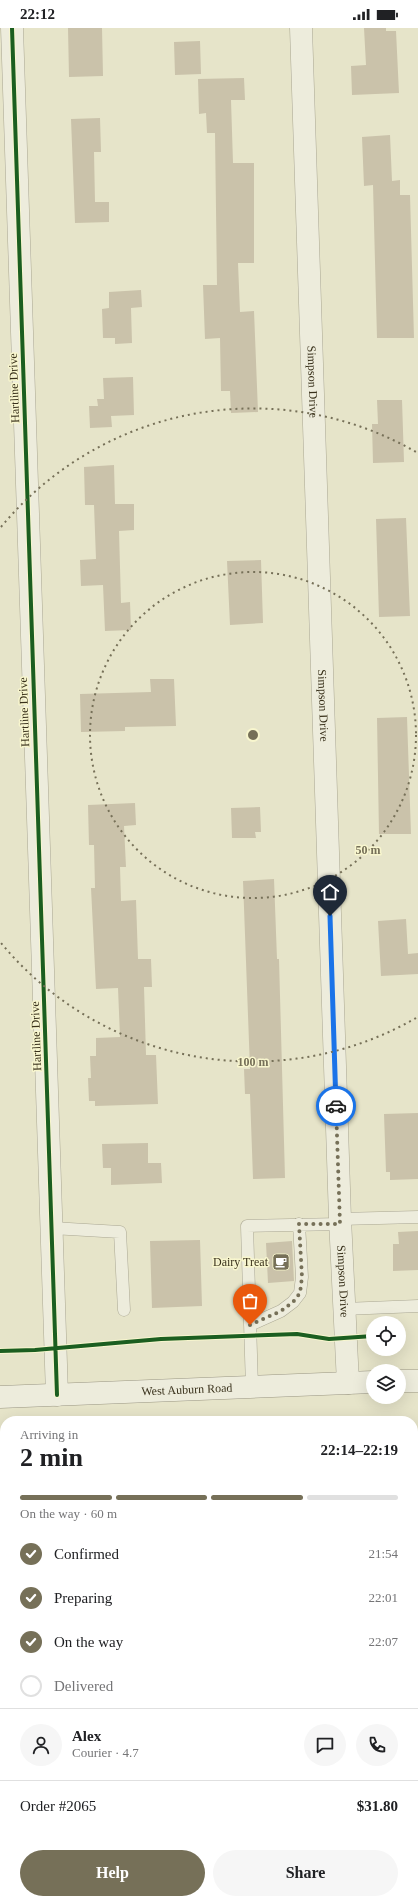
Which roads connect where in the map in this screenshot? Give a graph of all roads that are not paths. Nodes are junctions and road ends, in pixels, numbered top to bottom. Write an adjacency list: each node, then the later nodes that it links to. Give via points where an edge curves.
1 (12, 28): 6 (street, Hartline Drive)
2 (301, 28): 4 (street, Simpson Drive)
3 (418, 1217): 4 (lane)
4 (340, 1222): 5 (lane); 8 (street, Simpson Drive)
5 (299, 1224): 10 (lane, via 302,1277 300,1293 281,1311); 10 (lane, via 247,1226)
6 (52, 1228): 9 (lane, via 120,1232); 16 (street, Hartline Drive)
7 (418, 1306): 8 (lane)
8 (344, 1309): 14 (street, Simpson Drive)
9 (124, 1310)
10 (250, 1325): 15 (lane)
11 (406, 1381): 12 (street)
12 (418, 1381)
13 (366, 1382): 14 (street, West Auburn Road)
14 (348, 1383): 15 (street, West Auburn Road)
15 (252, 1387): 16 (street, West Auburn Road)
16 (58, 1395): 17 (street, West Auburn Road)
17 (0, 1397)

